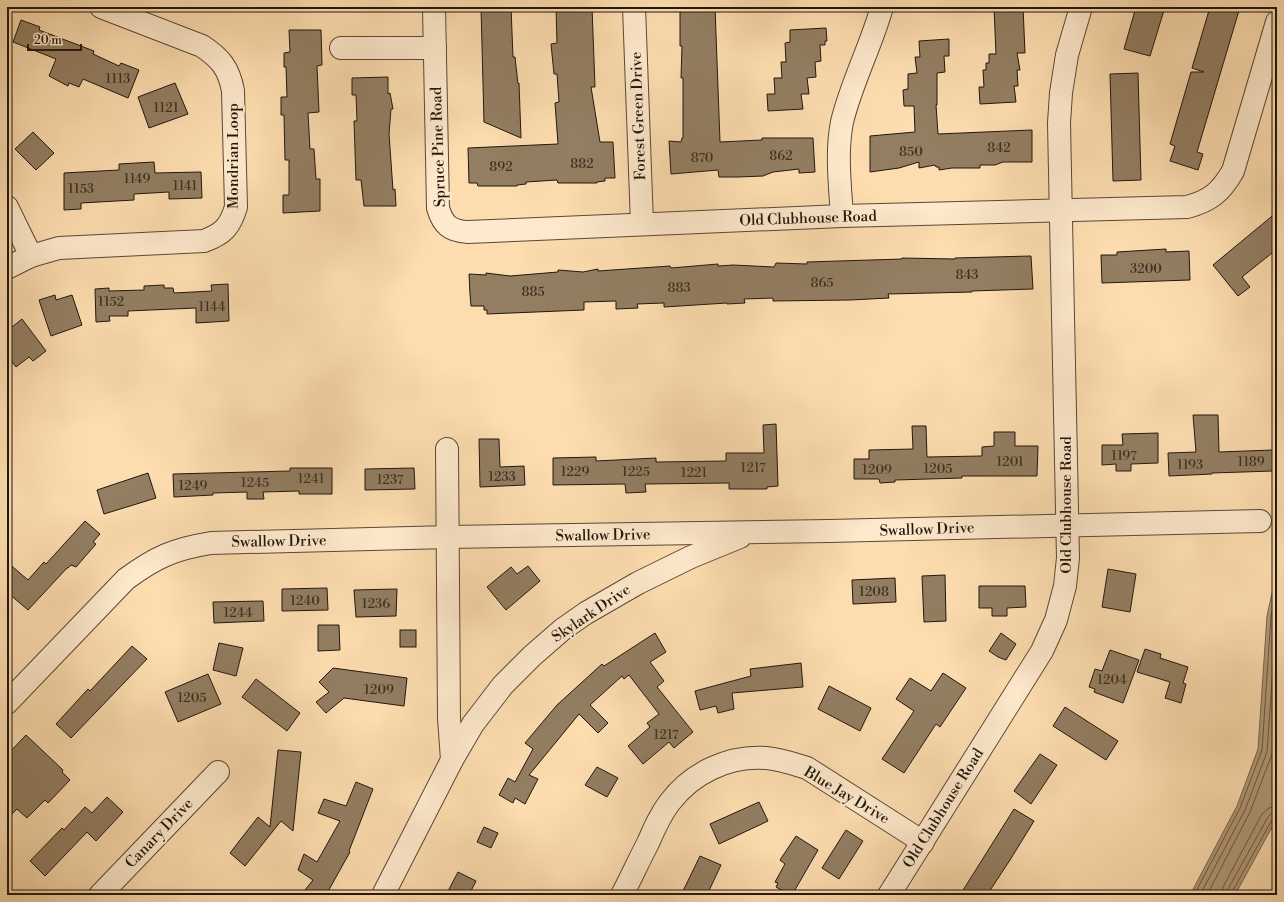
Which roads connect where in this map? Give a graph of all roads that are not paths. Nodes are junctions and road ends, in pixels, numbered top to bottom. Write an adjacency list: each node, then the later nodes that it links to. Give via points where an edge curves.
1 (101, 7): 14 (street, Mondrian Loop, via 202,46 224,65 234,91 236,207 226,230 204,241 60,248)
2 (434, 7): 8 (street, Spruce Pine Road)
3 (634, 7): 12 (street, Forest Green Drive)
4 (882, 7): 11 (street, via 842,123 839,148)
5 (1081, 7): 10 (street, Old Clubhouse Road, via 1067,55 1061,93)
6 (1277, 22): 10 (street, via 1233,171 1225,185 1213,196 1187,207)
7 (341, 48): 8 (street)
8 (435, 48): 13 (street, Spruce Pine Road, via 438,208 441,218 448,226 458,231)
9 (7, 207): 14 (street)
10 (1062, 210): 11 (street, Old Clubhouse Road); 18 (street, Old Clubhouse Road)
11 (842, 216): 12 (street, Old Clubhouse Road)
12 (642, 224): 13 (street, Old Clubhouse Road)
13 (554, 228)
14 (30, 256): 15 (street, Mondrian Loop)
15 (7, 268)
16 (447, 449): 20 (street)
17 (1260, 521): 18 (street, Swallow Drive)
18 (1067, 525): 19 (street, Swallow Drive); 24 (street, Old Clubhouse Road, via 1068,558 1065,586 1056,620 1042,650)
19 (752, 532): 20 (street, Swallow Drive); 22 (street, Skylark Drive, via 691,557 638,583 563,629 503,685 473,724)
20 (448, 537): 21 (street, Swallow Drive, via 211,543 168,553 146,564 126,579); 22 (street, via 449,718)
21 (7, 703)
22 (452, 760): 26 (street, Skylark Drive)
23 (218, 772): 25 (street, Canary Drive)
24 (923, 842): 27 (street, Blue Jay Drive, via 807,768 765,758 743,759 722,764 698,775 684,786 658,822); 28 (street, Old Clubhouse Road)
25 (100, 895)
26 (383, 895)
27 (622, 895)
28 (889, 895)

